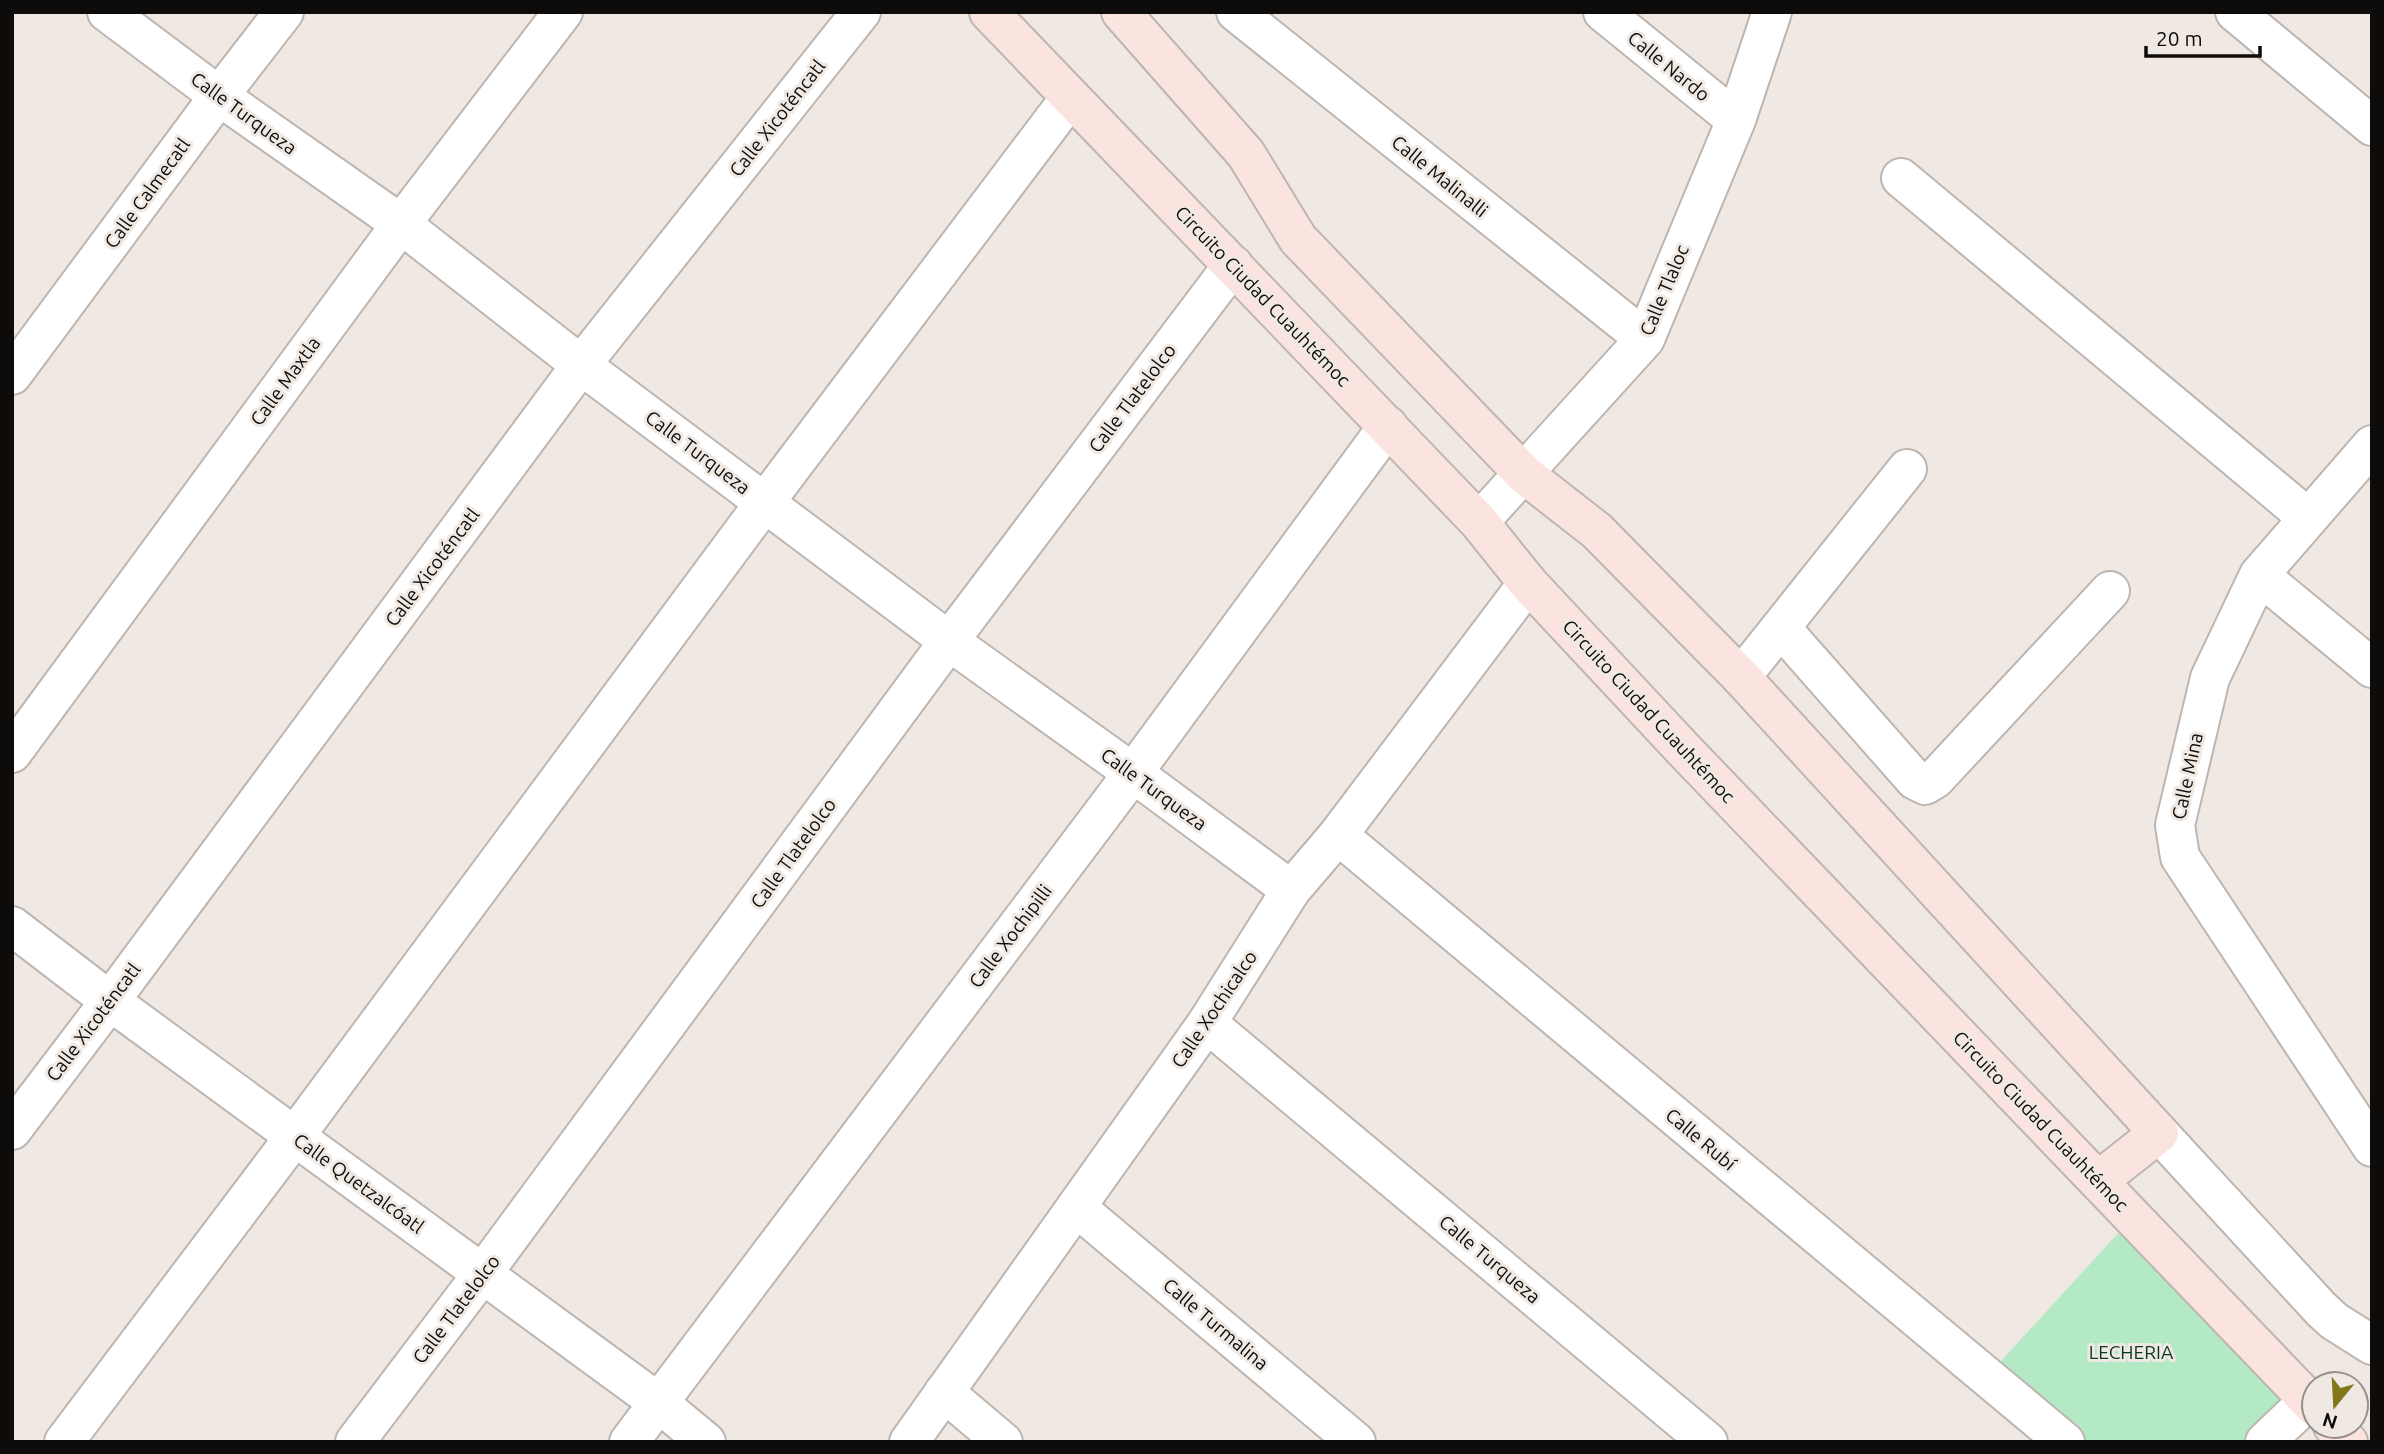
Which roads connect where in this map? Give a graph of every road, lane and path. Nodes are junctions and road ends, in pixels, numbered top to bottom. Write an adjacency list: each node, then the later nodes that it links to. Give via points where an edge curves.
1 (107, 12): 11 (street, Calle Turqueza)
2 (284, 12): 11 (street, Calle Calmecatl)
3 (563, 12): 16 (street, Calle Maxtla)
4 (861, 12): 19 (street, Calle Xicoténcatl)
5 (989, 12): 12 (main road, Circuito Ciudad Cuauhtémoc)
6 (1121, 12): 24 (main road, via 1246,153 1298,239)
7 (1236, 12): 18 (street, Calle Malinalli)
8 (1603, 12): 13 (street, Calle Nardo)
9 (1772, 12): 13 (street, Calle Tlaloc)
10 (2235, 12): 14 (street)
11 (219, 96): 16 (street, Calle Turqueza); 20 (street, Calle Calmecatl)
12 (1070, 98): 17 (main road, Circuito Ciudad Cuauhtémoc); 25 (street)
13 (1735, 120): 18 (street, Calle Tlaloc)
14 (2372, 126)
15 (1900, 178): 26 (street)
16 (401, 224): 19 (street, Calle Turqueza); 35 (street, Calle Maxtla)
17 (1233, 265): 21 (main road, Circuito Ciudad Cuauhtémoc); 32 (street, Calle Tlatelolco)
18 (1645, 339): 24 (street, Calle Tlaloc)
19 (581, 365): 25 (street, Calle Turqueza); 40 (street, Calle Xicoténcatl)
20 (12, 375)
21 (1388, 426): 27 (main road, Circuito Ciudad Cuauhtémoc); 36 (street, Calle Xochipilli)
22 (2372, 445): 26 (street, Calle Mina)
23 (1907, 469): 31 (street)
24 (1524, 474): 27 (street, Calle Tlaloc); 34 (main road, via 1597,531)
25 (765, 502): 32 (street, Calle Turqueza); 44 (street)
26 (2307, 517): 28 (street, Calle Mina)
27 (1479, 522): 29 (main road, Circuito Ciudad Cuauhtémoc)
28 (2259, 575): 33 (street); 45 (street, Calle Mina, via 2210,678 2175,825 2180,857)
29 (1528, 583): 37 (street, Calle Xochicalco); 46 (main road, Circuito Ciudad Cuauhtémoc)
30 (2110, 591): 31 (street, via 1925,785)
31 (1781, 628): 34 (street)
32 (949, 641): 36 (street, Calle Turqueza); 48 (street, Calle Tlatelolco)
33 (2372, 668)
34 (1741, 677): 43 (main road)
35 (12, 753)
36 (1133, 773): 38 (street, Calle Turqueza); 52 (street, Calle Xochipilli)
37 (1338, 835): 38 (street, Calle Xochicalco); 62 (street, Calle Rubí)
38 (1291, 890): 41 (street, Calle Xochicalco)
39 (12, 926): 40 (street, Calle Quetzalcóatl)
40 (110, 1002): 42 (street, Calle Xicoténcatl); 44 (street, Calle Quetzalcóatl)
41 (1207, 1023): 47 (street, Calle Xochicalco); 61 (street, Calle Turqueza)
42 (12, 1130)
43 (2159, 1133): 46 (main road); 49 (street, via 2321,1309)
44 (295, 1136): 48 (street, Calle Quetzalcóatl); 54 (street)
45 (2372, 1147)
46 (2098, 1181): 50 (main road, Circuito Ciudad Cuauhtémoc)
47 (1076, 1207): 51 (street, Calle Xochicalco); 60 (street, Calle Turmalina)
48 (483, 1273): 52 (street, Calle Quetzalcóatl); 55 (street, Calle Tlatelolco)
49 (2372, 1345)
50 (2300, 1391)
51 (944, 1392): 58 (street, Calle Xochicalco); 59 (street)
52 (659, 1403): 56 (street, Calle Xochipilli); 57 (street, Calle Quetzalcóatl)
53 (2300, 1422): 63 (street)
54 (64, 1442)
55 (355, 1442)
56 (629, 1442)
57 (706, 1442)
58 (909, 1442)
59 (1003, 1442)
60 (1356, 1442)
61 (1708, 1442)
62 (2065, 1442)
63 (2265, 1442)

